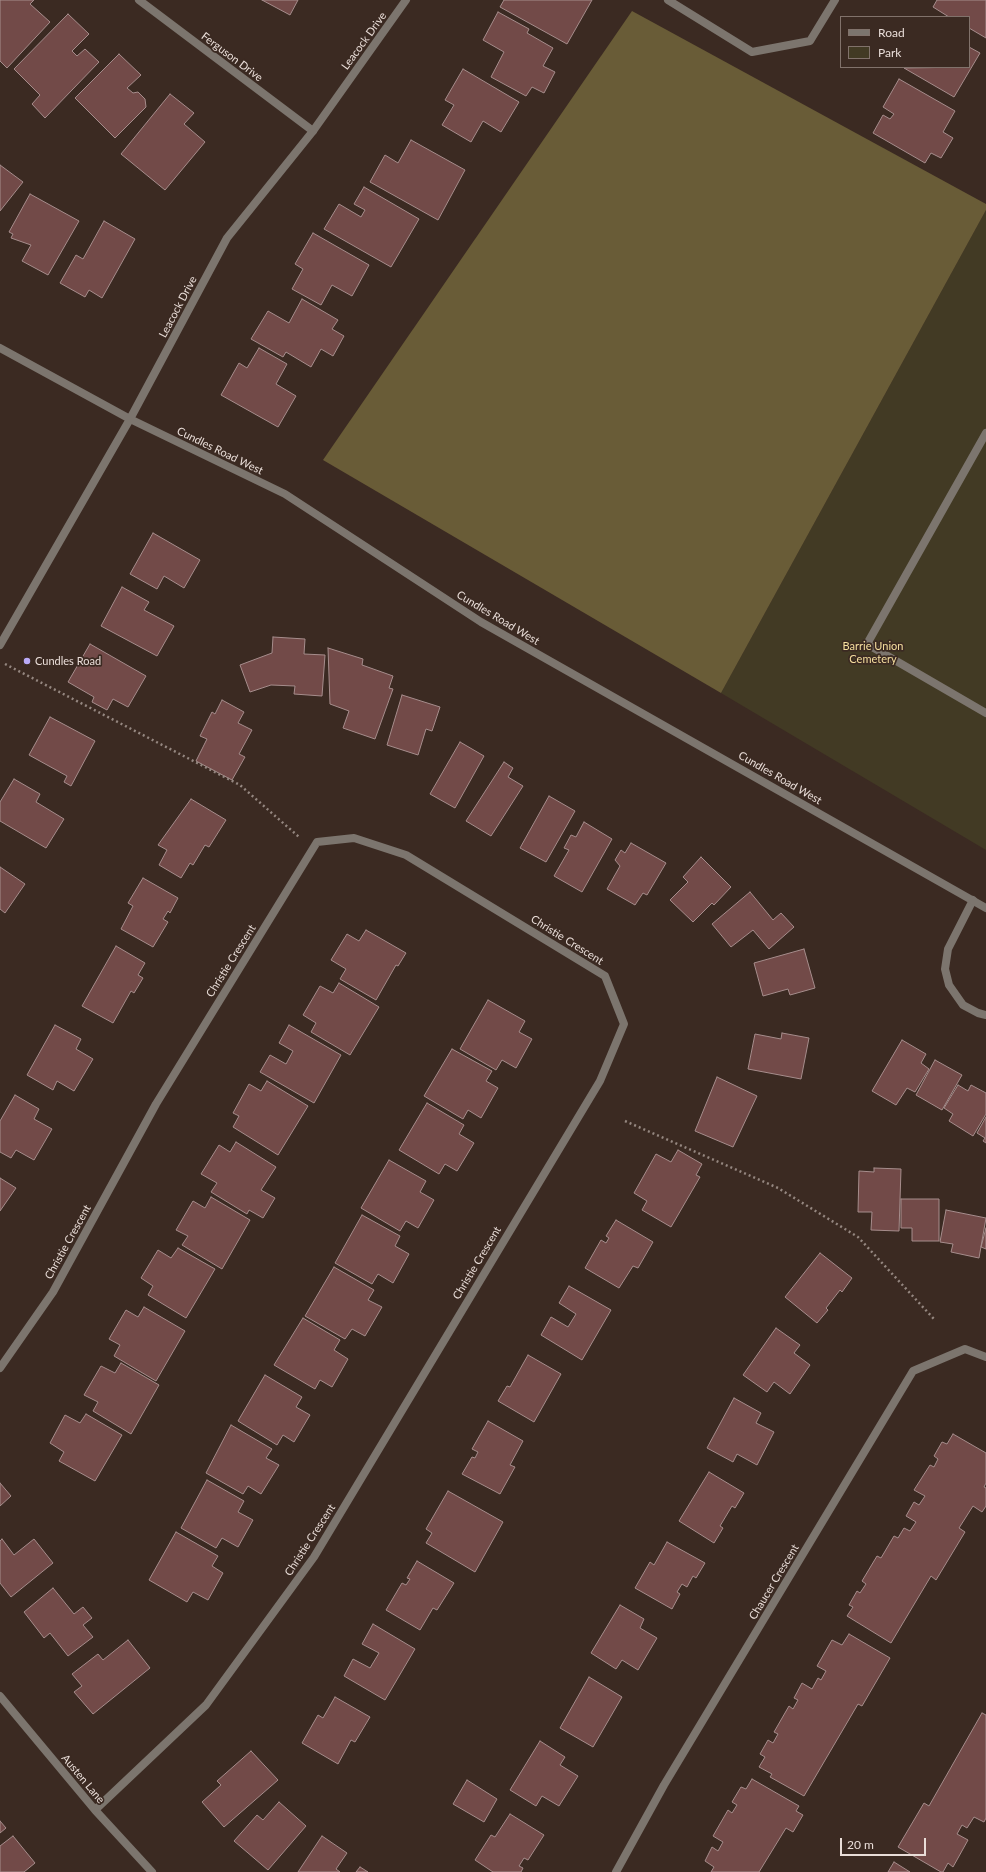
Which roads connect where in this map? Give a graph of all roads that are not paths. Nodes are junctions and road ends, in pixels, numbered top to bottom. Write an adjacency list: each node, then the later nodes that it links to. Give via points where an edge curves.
1 (139, 0): 5 (street, Ferguson Drive)
2 (406, 0): 5 (street, Leacock Drive)
3 (668, 0): 4 (street, via 752,52 810,41)
4 (835, 0)
5 (313, 131): 7 (street, Leacock Drive, via 227,238)
6 (0, 348): 7 (street, Cundles Road West)
7 (130, 419): 9 (street, Leacock Drive); 11 (street, Cundles Road West, via 285,494 482,622)
8 (986, 433): 10 (street, via 867,644)
9 (0, 645)
10 (986, 713)
11 (973, 900): 12 (street, Cundles Road West); 13 (street, via 948,949 945,969 949,985 963,1005)
12 (986, 908)
13 (986, 1015)
14 (986, 1357): 19 (street, Chaucer Crescent, via 965,1349 914,1371 664,1785)
15 (0, 1368): 17 (street, Christie Crescent, via 53,1292 156,1104 317,842 354,838 406,855 605,976 624,1024 600,1080 314,1557 206,1705)
16 (0, 1696): 17 (street, Austen Lane)
17 (95, 1810): 18 (street, Austen Lane)
18 (152, 1872)
19 (616, 1872)

